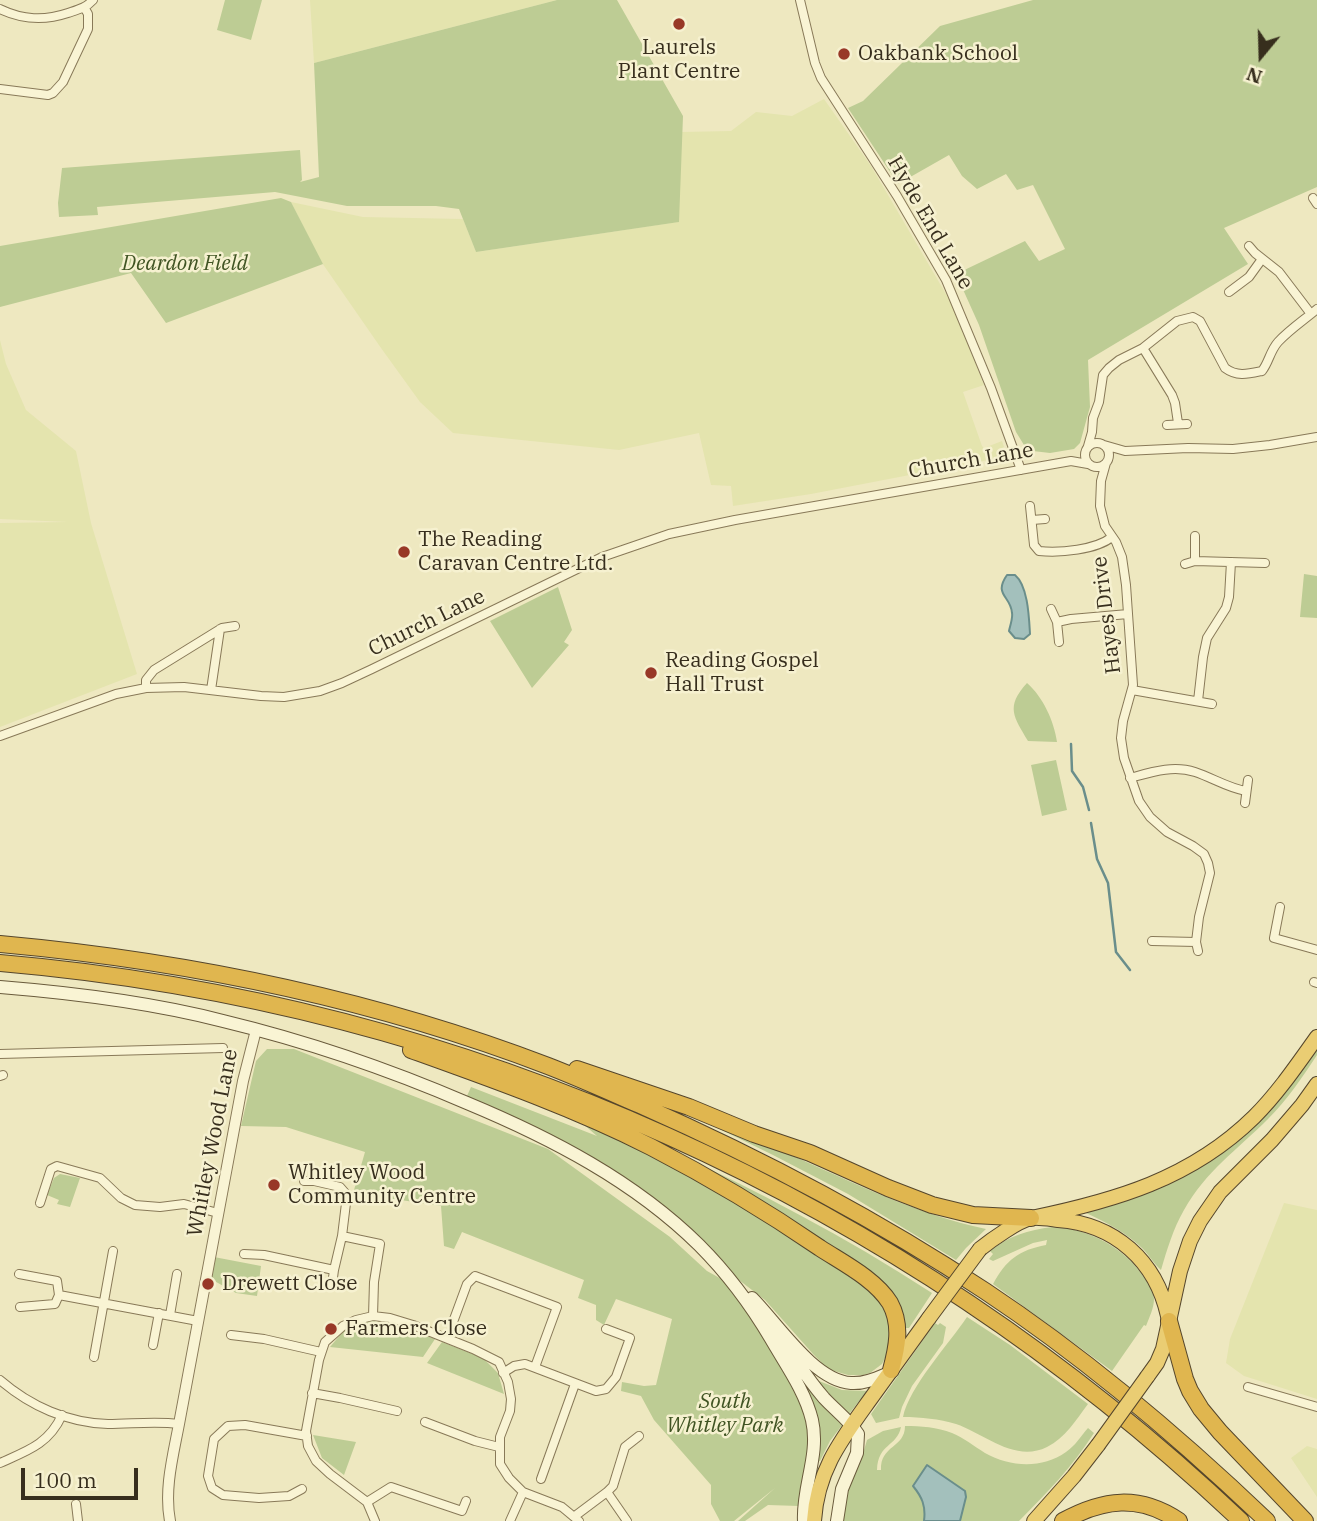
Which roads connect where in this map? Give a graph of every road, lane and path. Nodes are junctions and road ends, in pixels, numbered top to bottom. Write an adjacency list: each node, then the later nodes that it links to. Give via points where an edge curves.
1 (93, 0): 3 (street)
2 (800, 0): 20 (street, Hyde End Lane, via 821,78 942,273)
3 (85, 7): 4 (street, via 41,19); 5 (street, via 89,29 53,93)
4 (0, 9)
5 (0, 89)
6 (1249, 246): 7 (street)
7 (1262, 260): 8 (street); 9 (street, via 1279,272)
8 (1229, 292)
9 (1314, 312): 10 (street, via 1279,341 1262,371 1240,375 1225,368 1200,321 1193,317 1177,321)
10 (1143, 348): 11 (street, via 1172,395 1183,424); 12 (street, via 1103,375)
11 (1167, 425)
12 (1092, 432): 14 (street); 15 (street)
13 (1317, 437): 16 (street, via 1248,448)
14 (1101, 444): 15 (street); 16 (street); 18 (street, via 1108,451)
15 (1086, 449): 17 (street, Church Lane); 19 (street)
16 (1125, 451): 18 (street)
17 (1071, 461): 19 (street, Church Lane); 20 (street, Church Lane)
18 (1108, 461): 19 (street, via 1100,467); 21 (street, Hayes Drive)
19 (1091, 465): 21 (street, Hayes Drive)
20 (1021, 470): 38 (street, Church Lane, via 669,534 601,558 324,690 287,697)
21 (1101, 481): 26 (street, Hayes Drive, via 1102,519)
22 (1030, 506): 24 (street, Hayes Drive)
23 (1045, 519): 24 (street)
24 (1032, 520): 26 (street, Hayes Drive, via 1034,545 1039,551 1090,548)
25 (1195, 536): 27 (street)
26 (1112, 537): 32 (street, Hayes Drive, via 1122,557)
27 (1195, 561): 28 (street); 30 (street)
28 (1231, 562): 29 (street); 40 (street, via 1226,608 1207,638 1202,657)
29 (1265, 563)
30 (1185, 564)
31 (1051, 609): 33 (street)
32 (1128, 614): 33 (street); 39 (street, Hayes Drive)
33 (1057, 622): 36 (street)
34 (235, 626): 35 (street)
35 (220, 629): 37 (street, via 154,670); 38 (street)
36 (1059, 642)
37 (146, 688): 38 (street, Church Lane); 42 (street, Church Lane, via 116,694)
38 (211, 690)
39 (1132, 690): 40 (street, Hayes Drive); 43 (street, Hayes Drive, via 1121,738)
40 (1198, 701): 41 (street, Hayes Drive)
41 (1213, 704)
42 (0, 736)
43 (1130, 778): 45 (street, via 1177,769); 48 (street, Hayes Drive, via 1150,817 1204,854 1210,873 1197,946)
44 (1248, 780): 45 (street)
45 (1246, 791): 46 (street)
46 (1245, 803)
47 (1280, 907): 50 (street, via 1274,938)
48 (1152, 940)
49 (0, 944): 57 (highway, via 232,977 382,1013)
50 (1317, 950)
51 (0, 963): 53 (highway, via 166,983)
52 (0, 987): 54 (main road, Whitley Wood Lane, via 146,1005)
53 (327, 1017): 88 (highway, via 527,1092 650,1147 780,1221 885,1297 898,1328); 123 (highway, via 448,1051 569,1094 706,1153 802,1202 1005,1327 1134,1426)
54 (256, 1030): 62 (street, Whitley Wood Lane); 70 (main road, via 420,1083 539,1135 641,1196 698,1244)
55 (1317, 1037): 63 (highway, via 1255,1116 1203,1157 1133,1192)
56 (223, 1048): 58 (street)
57 (503, 1050): 63 (highway, via 583,1070 676,1103 932,1205 973,1215); 124 (highway, via 739,1151 947,1266 1103,1377)
58 (0, 1054)
59 (1317, 1084): 79 (highway, via 1206,1211 1184,1258)
60 (304, 1181): 64 (street, via 340,1187 347,1195)
61 (40, 1203): 62 (street, via 51,1169 57,1166 100,1178 135,1205 184,1204)
62 (218, 1213): 78 (street, Whitley Wood Lane)
63 (1031, 1218): 79 (highway, via 1082,1223 1121,1241 1150,1271); 88 (highway, bridge, via 980,1249)
64 (342, 1236): 67 (street); 77 (street, via 380,1244)
65 (114, 1251): 73 (street)
66 (244, 1254): 67 (street)
67 (334, 1270): 71 (street)
68 (19, 1274): 72 (street, via 57,1281)
69 (177, 1274): 76 (street)
70 (730, 1279): 81 (main road); 117 (main road, via 769,1335 809,1411 814,1449)
71 (332, 1285)
72 (59, 1295): 73 (street); 74 (street, via 55,1304)
73 (103, 1305): 75 (street); 86 (street)
74 (20, 1307)
75 (159, 1313): 76 (street); 84 (street)
76 (170, 1315): 78 (street)
77 (373, 1316): 85 (street, via 343,1326); 89 (street, via 473,1349 499,1362)
78 (198, 1321): 98 (street, Whitley Wood Lane)
79 (1169, 1321): 120 (highway, bridge, via 1157,1363 1074,1476); 125 (highway, via 1185,1379 1201,1409)
80 (453, 1322): 87 (street, via 467,1283 475,1276 556,1307)
81 (775, 1324): 88 (main road, via 833,1379 855,1383); 99 (main road, via 816,1387)
82 (606, 1329): 91 (street, via 629,1338 616,1377 606,1390)
83 (231, 1335): 85 (street)
84 (153, 1345)
85 (321, 1352): 93 (street)
86 (94, 1357)
87 (535, 1367): 89 (street, via 514,1366); 91 (street)
88 (890, 1372): 99 (highway)
89 (503, 1373): 102 (street, via 511,1398)
90 (0, 1380): 96 (street, via 23,1398)
91 (575, 1384): 104 (street)
92 (1248, 1387): 94 (street)
93 (312, 1393): 95 (street); 100 (street)
94 (1317, 1407)
95 (397, 1411)
96 (62, 1415): 98 (street, via 107,1424); 103 (street, via 52,1433 36,1446)
97 (425, 1422): 102 (street)
98 (178, 1424): 113 (street, Whitley Wood Lane, via 170,1474)
99 (855, 1431): 118 (highway, via 837,1447 823,1475); 119 (main road, via 857,1453 844,1481)
100 (307, 1436): 105 (street, via 228,1426 214,1439 208,1476 212,1488 223,1495 271,1498); 109 (street, via 316,1461)
101 (639, 1436): 107 (street, via 625,1447)
102 (499, 1447): 106 (street, via 500,1464)
103 (0, 1463)
104 (541, 1479)
105 (302, 1489)
106 (523, 1492): 111 (street, via 562,1507); 115 (street)
107 (607, 1492): 111 (street); 116 (street)
108 (466, 1501): 109 (street, via 463,1511 391,1487)
109 (368, 1502): 114 (street)
110 (76, 1504): 112 (street)
111 (577, 1519)
112 (78, 1521)
113 (170, 1521)
114 (375, 1521)
115 (510, 1521)
116 (627, 1521)
117 (804, 1521)
118 (814, 1521)
119 (836, 1521)
120 (1034, 1521)
121 (1063, 1521): 122 (highway, via 1091,1507 1121,1502 1155,1508)
122 (1179, 1521)
123 (1241, 1521)
124 (1267, 1521)
125 (1305, 1521)

